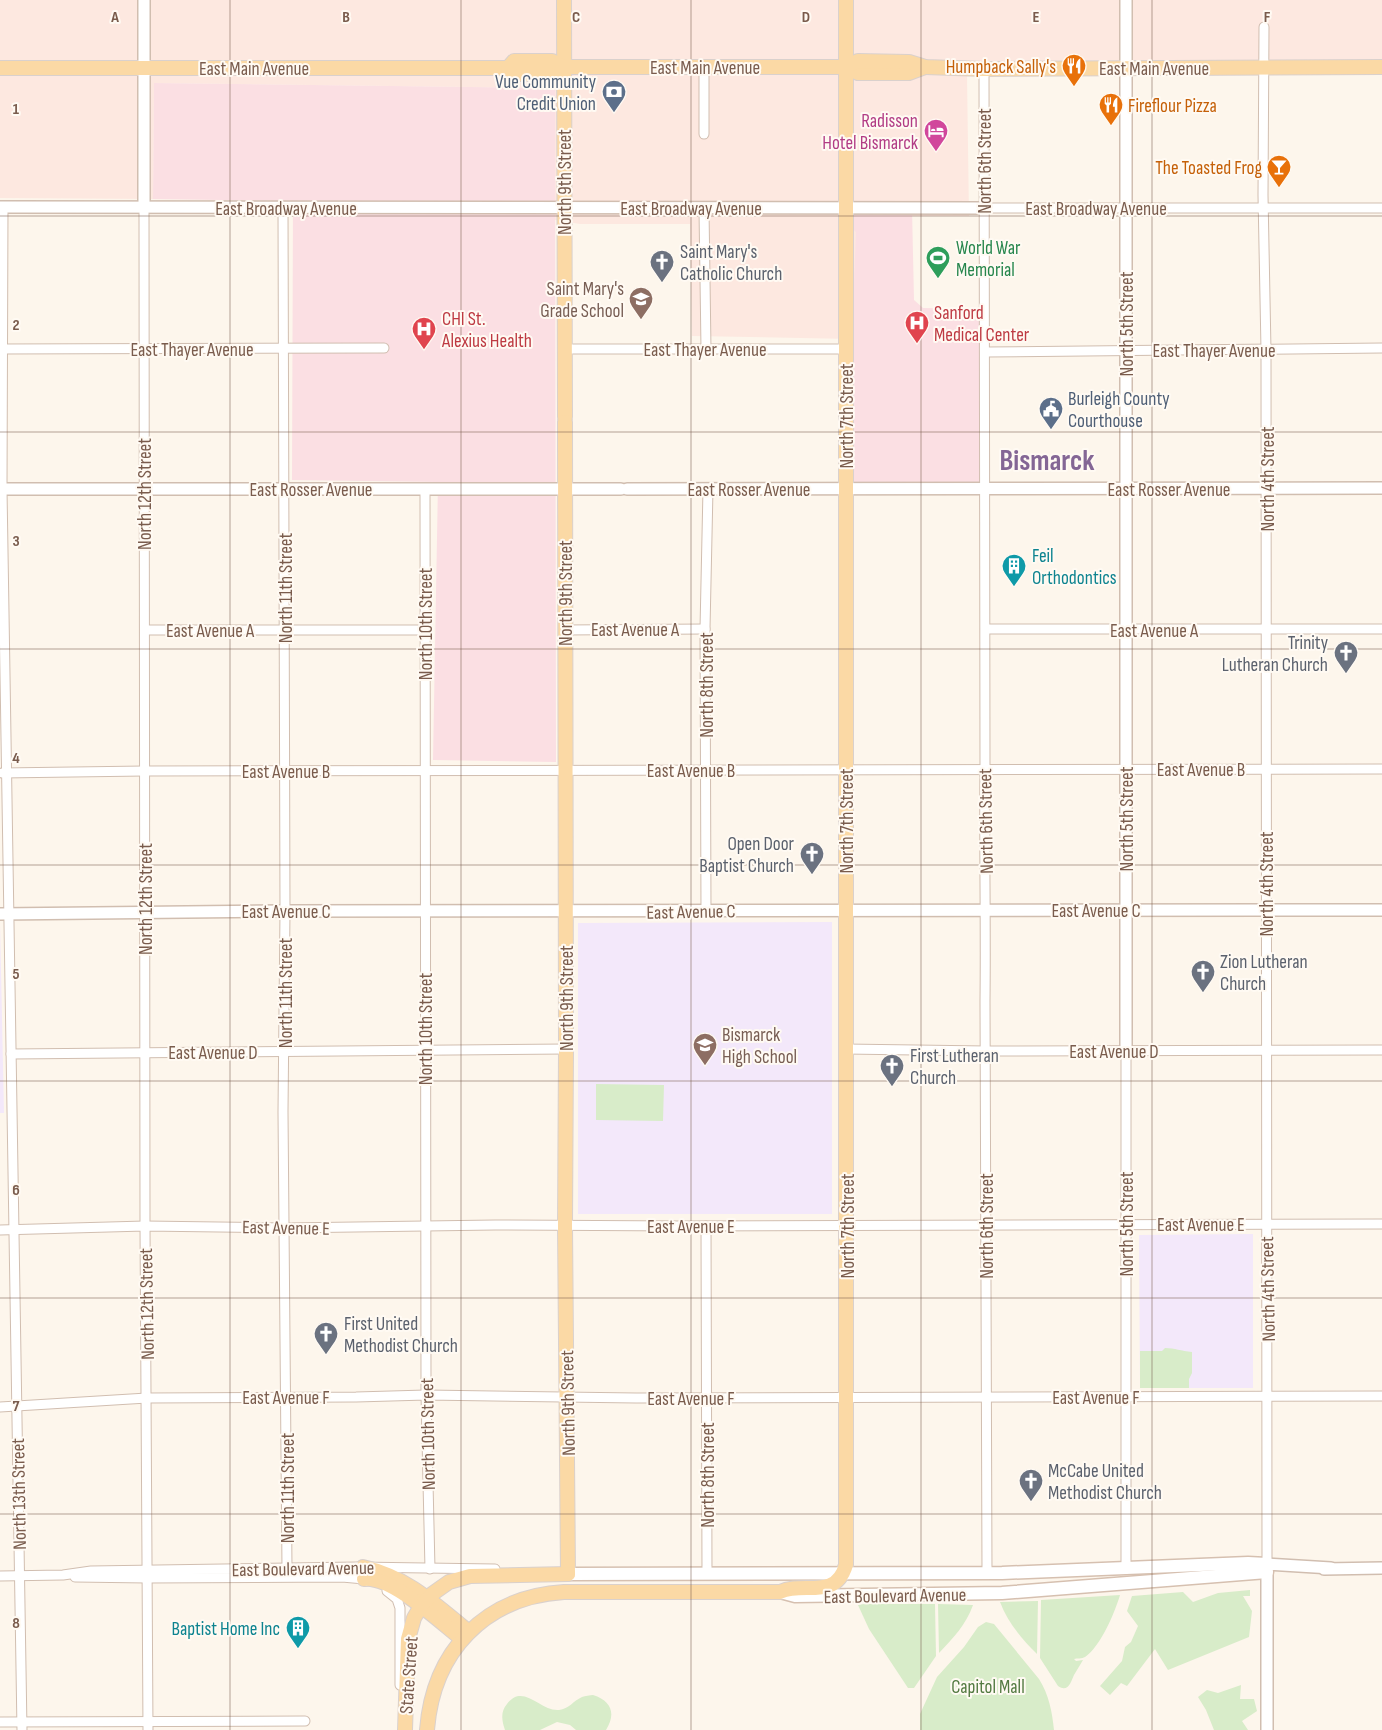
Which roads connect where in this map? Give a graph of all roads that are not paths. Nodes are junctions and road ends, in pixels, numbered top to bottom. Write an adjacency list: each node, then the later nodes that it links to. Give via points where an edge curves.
1 (144, 0): 9 (street, North 12th Street)
2 (564, 0): 10 (main road, North 9th Street)
3 (846, 0): 6 (main road, North 7th Street)
4 (1126, 0): 12 (street, North 5th Street)
5 (1264, 27): 13 (street, North 4th Street)
6 (846, 67): 11 (main road, East Main Avenue); 14 (main road, East Main Avenue, via 858,73 909,73 925,68); 22 (main road, North 7th Street)
7 (1382, 67): 13 (main road, East Main Avenue)
8 (0, 68): 9 (main road, East Main Avenue)
9 (144, 68): 10 (main road, East Main Avenue, via 508,68 516,61 552,61); 19 (street, North 12th Street)
10 (564, 68): 11 (main road, East Main Avenue); 21 (main road, North 9th Street)
11 (704, 68): 15 (street)
12 (1126, 68): 13 (main road, East Main Avenue); 14 (main road, East Main Avenue); 17 (street, North 5th Street)
13 (1264, 68): 18 (street, North 4th Street)
14 (984, 69): 23 (street, North 6th Street)
15 (704, 134)
16 (2, 207): 19 (street, East Broadway Avenue); 29 (street, North 13th Street)
17 (1126, 207): 18 (street, East Broadway Avenue); 23 (street, East Broadway Avenue); 34 (street, North 5th Street)
18 (1263, 207): 24 (street, East Broadway Avenue); 35 (street, North 4th Street)
19 (144, 208): 20 (street, East Broadway Avenue); 26 (street, North 12th Street)
20 (283, 208): 21 (street, East Broadway Avenue); 30 (street, North 11th Street)
21 (564, 208): 25 (street, East Broadway Avenue); 31 (main road, North 9th Street)
22 (846, 208): 23 (street, East Broadway Avenue); 25 (street, East Broadway Avenue); 32 (main road, North 7th Street)
23 (985, 208): 36 (street, North 6th Street)
24 (1382, 208)
25 (704, 209): 33 (street)
26 (144, 348): 29 (street, East Thayer Avenue); 30 (street, East Thayer Avenue); 41 (street, North 12th Street)
27 (384, 348): 30 (street, East Thayer Avenue)
28 (1382, 348): 35 (street, East Thayer Avenue)
29 (1, 349): 40 (street, North 13th Street)
30 (285, 349): 42 (street, North 11th Street)
31 (565, 349): 33 (street, East Thayer Avenue); 37 (main road, North 9th Street)
32 (846, 349): 33 (street, East Thayer Avenue); 45 (main road, North 7th Street)
33 (706, 350)
34 (1126, 350): 35 (street, East Thayer Avenue); 36 (street, East Thayer Avenue); 47 (street, North 5th Street)
35 (1266, 350): 38 (street, North 4th Street)
36 (986, 352): 46 (street, North 6th Street)
37 (565, 488): 43 (street, East Rosser Avenue); 44 (street, East Rosser Avenue); 54 (main road, North 9th Street)
38 (1267, 488): 39 (street, East Rosser Avenue); 47 (street, East Rosser Avenue); 56 (street, North 4th Street)
39 (1382, 488)
40 (1, 489): 41 (street, East Rosser Avenue); 67 (street, North 13th Street)
41 (144, 489): 42 (street, East Rosser Avenue); 51 (street, North 12th Street)
42 (285, 489): 43 (street, East Rosser Avenue); 52 (street, North 11th Street)
43 (425, 489): 53 (street, North 10th Street)
44 (708, 489): 45 (street, East Rosser Avenue); 48 (street, North 8th Street)
45 (846, 489): 46 (street, East Rosser Avenue); 64 (main road, North 7th Street)
46 (986, 489): 47 (street, East Rosser Avenue); 49 (street, North 6th Street)
47 (1126, 489): 55 (street, North 5th Street)
48 (705, 629): 54 (street, East Avenue A); 63 (street, North 8th Street)
49 (986, 629): 55 (street, East Avenue A); 65 (street, North 6th Street)
50 (1382, 629): 56 (street, East Avenue A)
51 (145, 630): 52 (street, East Avenue A); 66 (street, North 12th Street)
52 (285, 630): 53 (street, East Avenue A); 60 (street, North 11th Street)
53 (425, 630): 61 (street, North 10th Street)
54 (565, 630): 62 (main road, North 9th Street)
55 (1126, 630): 56 (street, East Avenue A); 57 (street, North 5th Street)
56 (1266, 630): 58 (street, North 4th Street)
57 (1126, 769): 58 (street, East Avenue B); 65 (street, East Avenue B); 70 (street, North 5th Street)
58 (1266, 769): 59 (street, East Avenue B); 71 (street, North 4th Street)
59 (1382, 769)
60 (284, 770): 61 (street, East Avenue B); 66 (street, East Avenue B); 73 (street, North 11th Street)
61 (425, 770): 62 (street, East Avenue B); 74 (street, North 10th Street)
62 (566, 770): 63 (street, East Avenue B); 75 (main road, North 9th Street)
63 (706, 770): 64 (street, East Avenue B); 68 (street, North 8th Street)
64 (845, 770): 65 (street, East Avenue B); 69 (main road, North 7th Street)
65 (984, 770): 76 (street, North 6th Street)
66 (144, 771): 67 (street, East Avenue B); 77 (street, North 12th Street)
67 (3, 773): 78 (street, North 13th Street)
68 (706, 910): 69 (street, East Avenue C); 75 (street, East Avenue C)
69 (846, 910): 76 (street, East Avenue C); 80 (main road, North 7th Street)
70 (1126, 910): 71 (street, East Avenue C); 76 (street, East Avenue C); 85 (street, North 5th Street)
71 (1266, 910): 72 (street, East Avenue C); 81 (street, North 4th Street)
72 (1382, 910)
73 (285, 911): 74 (street, East Avenue C); 77 (street, East Avenue C); 87 (street, North 11th Street)
74 (425, 911): 75 (street, East Avenue C); 83 (street, North 10th Street)
75 (565, 911): 79 (main road, North 9th Street)
76 (986, 911): 84 (street, North 6th Street)
77 (145, 912): 78 (street, East Avenue C); 86 (street, North 12th Street)
78 (4, 914): 88 (street, North 13th Street)
79 (566, 1049): 83 (street, East Avenue D); 95 (main road, North 9th Street)
80 (846, 1049): 84 (street, East Avenue D); 97 (main road, North 7th Street)
81 (1266, 1050): 82 (street, East Avenue D); 85 (street, East Avenue D); 89 (street, North 4th Street)
82 (1382, 1050)
83 (425, 1051): 87 (street, East Avenue D); 94 (street, North 10th Street)
84 (986, 1051): 85 (street, East Avenue D); 91 (street, North 6th Street)
85 (1126, 1051): 92 (street, North 5th Street)
86 (145, 1052): 87 (street, East Avenue D); 88 (street, East Avenue D); 93 (street, North 12th Street)
87 (285, 1052): 98 (street, North 11th Street)
88 (10, 1054): 100 (street, North 13th Street)
89 (1266, 1224): 90 (street, East Avenue E); 92 (street, East Avenue E); 102 (street, North 4th Street)
90 (1382, 1224)
91 (986, 1225): 92 (street, East Avenue E); 97 (street, East Avenue E); 107 (street, North 6th Street)
92 (1126, 1225): 108 (street, North 5th Street)
93 (145, 1226): 98 (street, East Avenue E); 100 (street, East Avenue E); 109 (street, North 12th Street)
94 (426, 1226): 95 (street, East Avenue E); 98 (street, East Avenue E); 101 (street, North 10th Street)
95 (565, 1226): 96 (street, East Avenue E); 105 (main road, North 9th Street)
96 (706, 1226): 97 (street, East Avenue E); 110 (street, North 8th Street)
97 (847, 1226): 106 (main road, North 7th Street)
98 (285, 1228): 104 (street, North 11th Street)
99 (0, 1230): 100 (street, East Avenue E)
100 (13, 1230): 112 (street, North 13th Street)
101 (426, 1395): 104 (street, East Avenue F); 105 (street, East Avenue F); 116 (street, North 10th Street)
102 (1268, 1396): 103 (street, East Avenue F); 108 (street, East Avenue F); 114 (street, North 4th Street)
103 (1382, 1396)
104 (286, 1397): 109 (street, East Avenue F); 113 (street, North 11th Street)
105 (567, 1397): 110 (street, East Avenue F); 121 (main road, North 9th Street)
106 (846, 1397): 107 (street, East Avenue F); 110 (street, East Avenue F); 123 (main road, North 7th Street, via 847,1559)
107 (986, 1397): 108 (street, East Avenue F); 119 (street, North 6th Street)
108 (1126, 1397): 117 (street, North 5th Street)
109 (147, 1398): 112 (street, East Avenue F); 120 (street, North 12th Street)
110 (707, 1398): 122 (street, North 8th Street)
111 (0, 1407): 112 (street, East Avenue F)
112 (17, 1407): 124 (street, North 13th Street)
113 (287, 1568): 118 (street, East Boulevard Avenue); 120 (street, East Boulevard Avenue)
114 (1267, 1568): 115 (street, East Boulevard Avenue); 117 (main road, East Boulevard Avenue, via 1248,1563); 128 (main road, East Boulevard Avenue, via 1002,1593 790,1596); 138 (street, North 4th Street)
115 (1382, 1568)
116 (430, 1569): 118 (street, East Boulevard Avenue); 125 (street, East Boulevard Avenue, via 495,1569)
117 (1126, 1569): 119 (main road, East Boulevard Avenue)
118 (364, 1573): 120 (street, East Boulevard Avenue, via 342,1577); 129 (main road, via 380,1571 395,1577 411,1586); 136 (street, East Boulevard Avenue, via 399,1603 400,1698)
119 (987, 1573): 123 (main road, East Boulevard Avenue)
120 (147, 1574): 124 (street, East Boulevard Avenue, via 91,1571); 133 (street, North 12th Street)
121 (568, 1574): 122 (main road, East Boulevard Avenue); 125 (main road, East Boulevard Avenue); 127 (main road, via 586,1586)
122 (707, 1574): 123 (main road, East Boulevard Avenue)
123 (842, 1574): 128 (main road, via 823,1588)
124 (20, 1575): 126 (street, East Boulevard Avenue); 135 (street, North 13th Street)
125 (542, 1575): 129 (main road, East Boulevard Avenue, via 484,1575 456,1580 442,1586)
126 (0, 1576)
127 (609, 1592): 128 (main road, East Boulevard Avenue); 130 (main road, East Boulevard Avenue, via 554,1593 526,1598 493,1613)
128 (780, 1592)
129 (424, 1602): 130 (main road); 136 (main road, State Street, via 414,1618 408,1639)
130 (466, 1636): 137 (main road, State Street, via 447,1659 438,1678 431,1698)
131 (305, 1721): 134 (street)
132 (0, 1722): 135 (street)
133 (148, 1725): 134 (street); 135 (street)
134 (254, 1725)
135 (22, 1726)
136 (404, 1730)
137 (427, 1730)
138 (1268, 1730)

